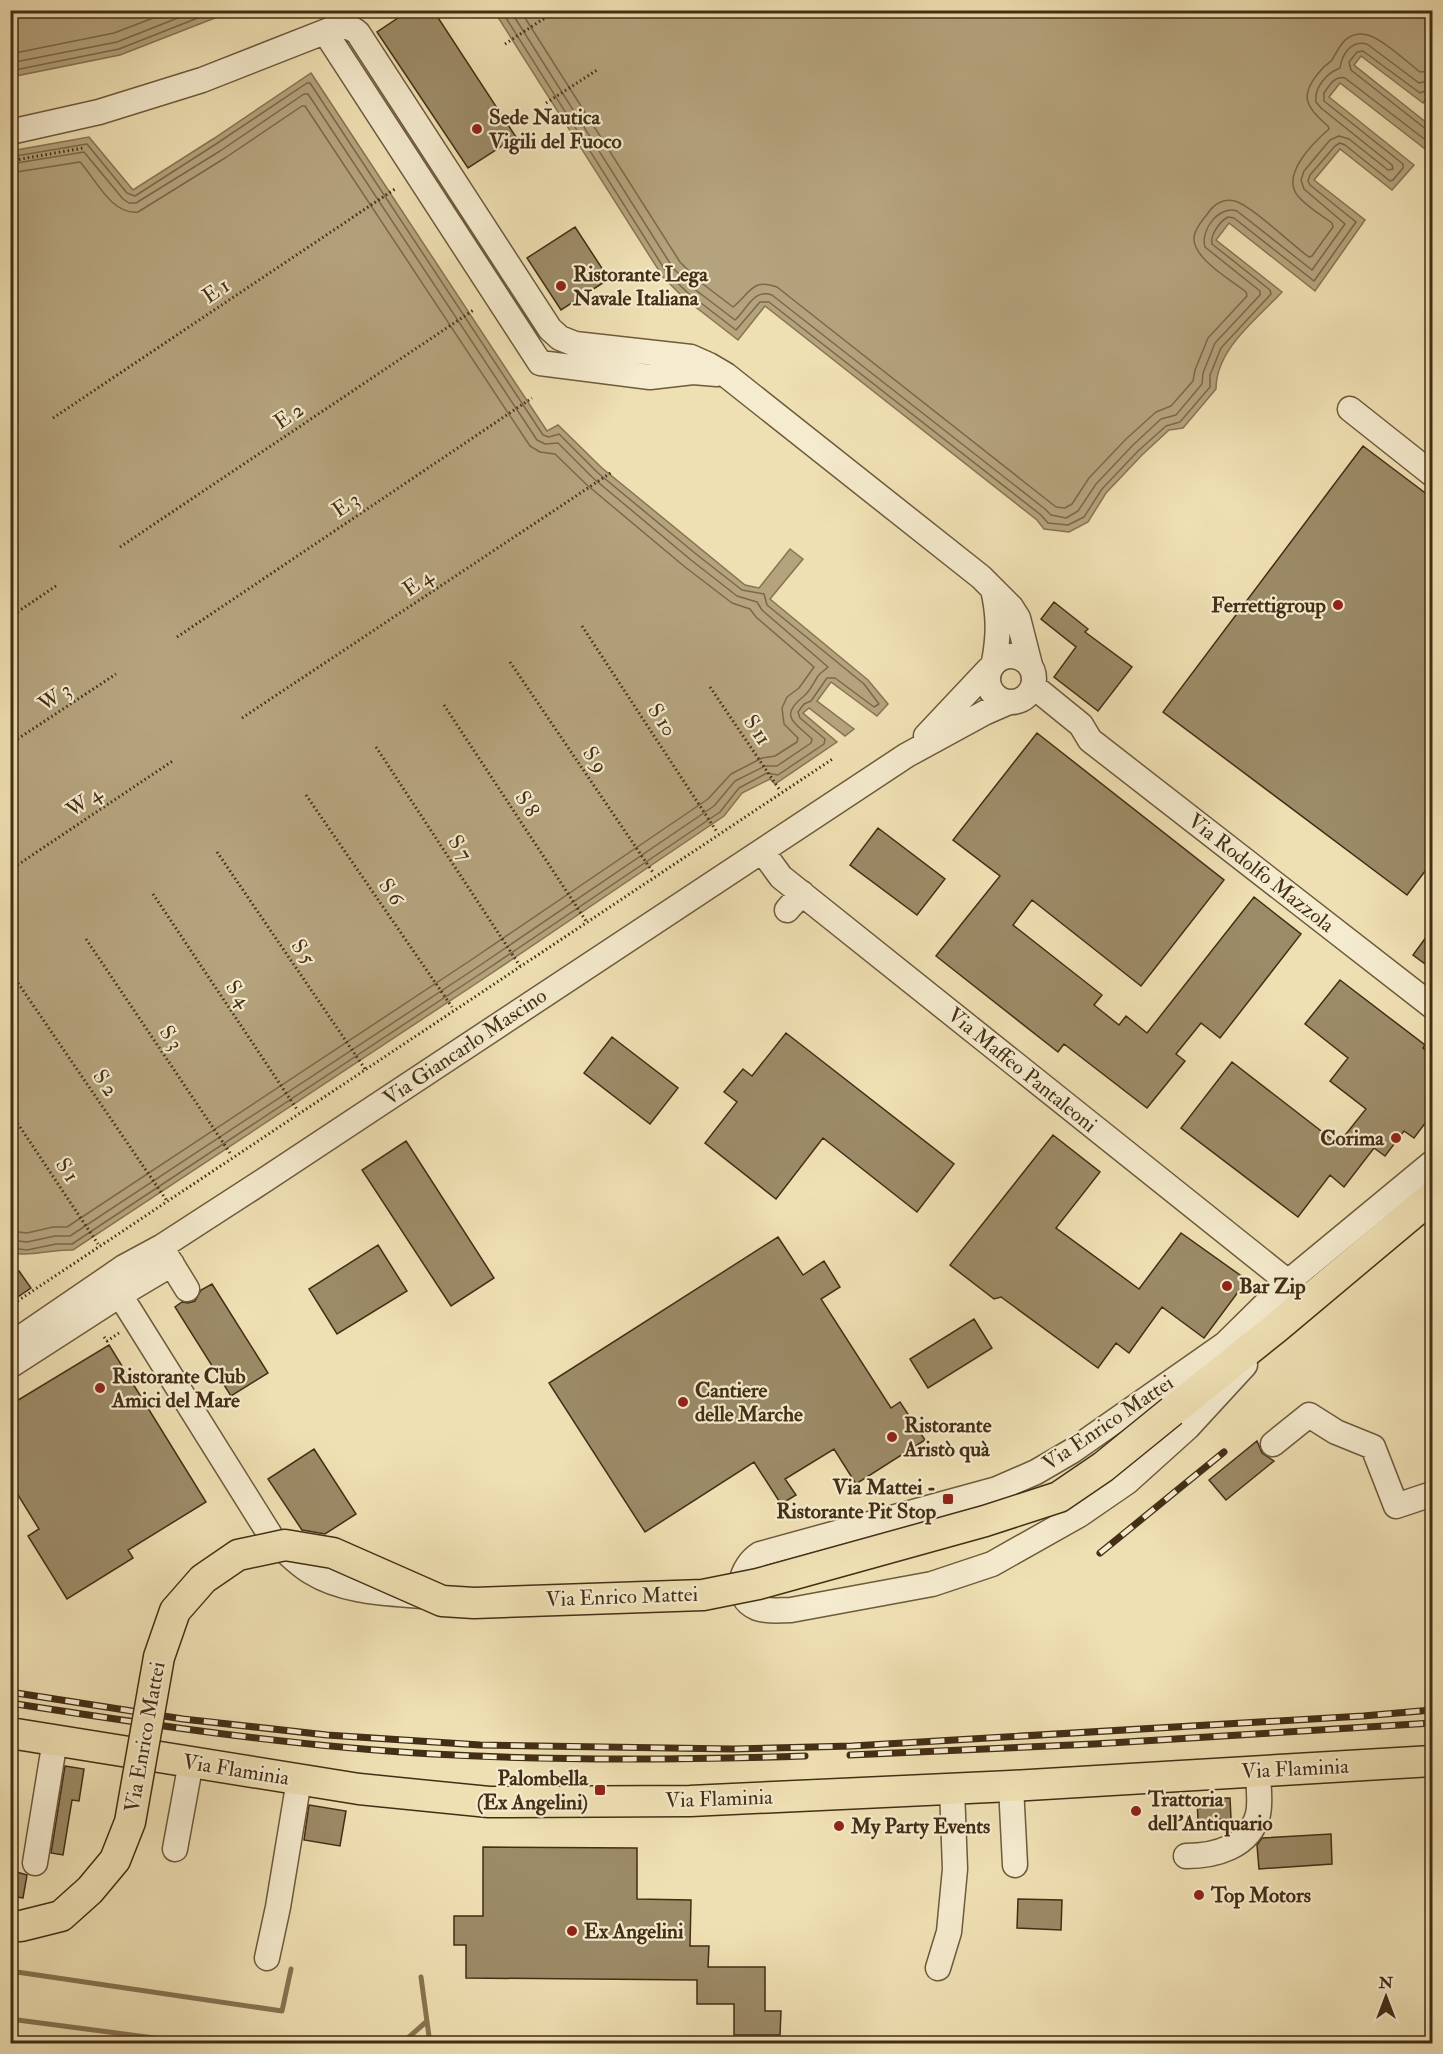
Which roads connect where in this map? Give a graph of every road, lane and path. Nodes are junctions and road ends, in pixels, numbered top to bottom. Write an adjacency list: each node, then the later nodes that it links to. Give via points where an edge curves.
1 (557, 10): 3 (path)
2 (325, 32): 6 (street, via 202,80 99,112); 11 (street, via 345,26 358,33 550,329 560,338 575,344 691,357); 11 (street, via 540,363 650,377 705,372)
3 (505, 44)
4 (597, 70): 5 (path)
5 (546, 103)
6 (10, 132)
7 (83, 148): 8 (path)
8 (10, 161)
9 (395, 189): 14 (path, E 1)
10 (475, 309): 17 (path, E 2)
11 (726, 375): 19 (street)
12 (532, 398): 22 (path, E 3)
13 (1350, 409): 16 (street)
14 (53, 418)
15 (612, 472): 29 (path, E 4)
16 (1432, 474)
17 (120, 547)
18 (57, 586): 20 (path)
19 (993, 590): 24 (street, via 999,634); 27 (street, via 1018,618)
20 (10, 617)
21 (582, 626): 37 (path, S 10)
22 (177, 637)
23 (510, 662): 41 (path, S 9)
24 (992, 666): 27 (street, via 1003,657 1022,658); 27 (street, via 987,678 989,687 1000,700); 32 (street, Via Giancarlo Mascino)
25 (116, 674): 30 (path, W 3)
26 (710, 687): 35 (path, S 11)
27 (1024, 688): 32 (street, Via Giancarlo Mascino); 47 (street, Via Rodolfo Mazzola, via 1073,737 1090,740)
28 (444, 705): 43 (path, S 8)
29 (242, 718)
30 (10, 744)
31 (376, 747): 45 (path, S 7)
32 (907, 755): 38 (street, Via Giancarlo Mascino)
33 (834, 758): 61 (path)
34 (174, 760): 40 (path, W 4)
35 (779, 789)
36 (306, 795): 48 (path, S 6)
37 (717, 832)
38 (762, 851): 57 (street, Via Giancarlo Mascino, via 273,1174); 58 (street, Via Maffeo Pantaleoni, via 782,877 794,902)
39 (217, 852): 49 (path, S 5)
40 (10, 870)
41 (654, 874)
42 (153, 894): 50 (path, S 4)
43 (586, 921)
44 (86, 939): 52 (path, S 3)
45 (520, 966)
46 (18, 983): 55 (path, S 2)
47 (1432, 1006)
48 (452, 1007)
49 (365, 1069)
50 (298, 1111)
51 (10, 1112): 56 (path, S 1)
52 (230, 1153)
53 (1432, 1163): 58 (street, Via Enrico Mattei)
54 (1432, 1197): 62 (main road, Via Enrico Mattei)
55 (167, 1201)
56 (98, 1244)
57 (166, 1255): 59 (street); 60 (street); 63 (street, Via Giancarlo Mascino, via 117,1271)
58 (1288, 1282): 64 (street, Via Enrico Mattei)
59 (187, 1289)
60 (124, 1303): 65 (street); 69 (street, Via Enrico Mattei, via 272,1538 311,1573 357,1589 421,1596)
61 (10, 1306)
62 (1277, 1327): 66 (main road, Via Enrico Mattei); 69 (street, Via Enrico Mattei, via 1195,1420 1127,1482 1079,1515 992,1564 932,1584 791,1610 758,1608 749,1603)
63 (16, 1341)
64 (1225, 1344): 66 (main road); 69 (street, Via Enrico Mattei, via 1036,1472 997,1489 760,1554 749,1561)
65 (10, 1366)
66 (1172, 1411): 82 (main road, Via Enrico Mattei, bridge, via 1059,1497 1015,1513 781,1578 703,1595 442,1601 333,1553 285,1545 238,1555 203,1579 175,1611 159,1657 130,1822 115,1860 61,1916)
67 (1274, 1444): 68 (street, via 1309,1415 1372,1448 1396,1506)
68 (1432, 1494)
69 (741, 1587)
70 (10, 1733): 71 (main road, Via Flaminia)
71 (55, 1740): 73 (main road, Via Flaminia); 80 (street)
72 (1432, 1761): 74 (main road, Via Flaminia)
73 (191, 1762): 75 (main road, Via Flaminia); 78 (street)
74 (1258, 1771): 76 (main road, Via Flaminia); 79 (street, via 1258,1813 1241,1840 1228,1850)
75 (299, 1780): 77 (main road, Via Flaminia, via 457,1800 574,1803); 83 (street)
76 (1011, 1786): 77 (main road, Via Flaminia); 81 (street)
77 (952, 1789): 84 (street, via 955,1869 949,1932)
78 (175, 1849)
79 (1186, 1856)
80 (35, 1863)
81 (1015, 1865)
82 (10, 1926)
83 (267, 1958)
84 (938, 1968)

